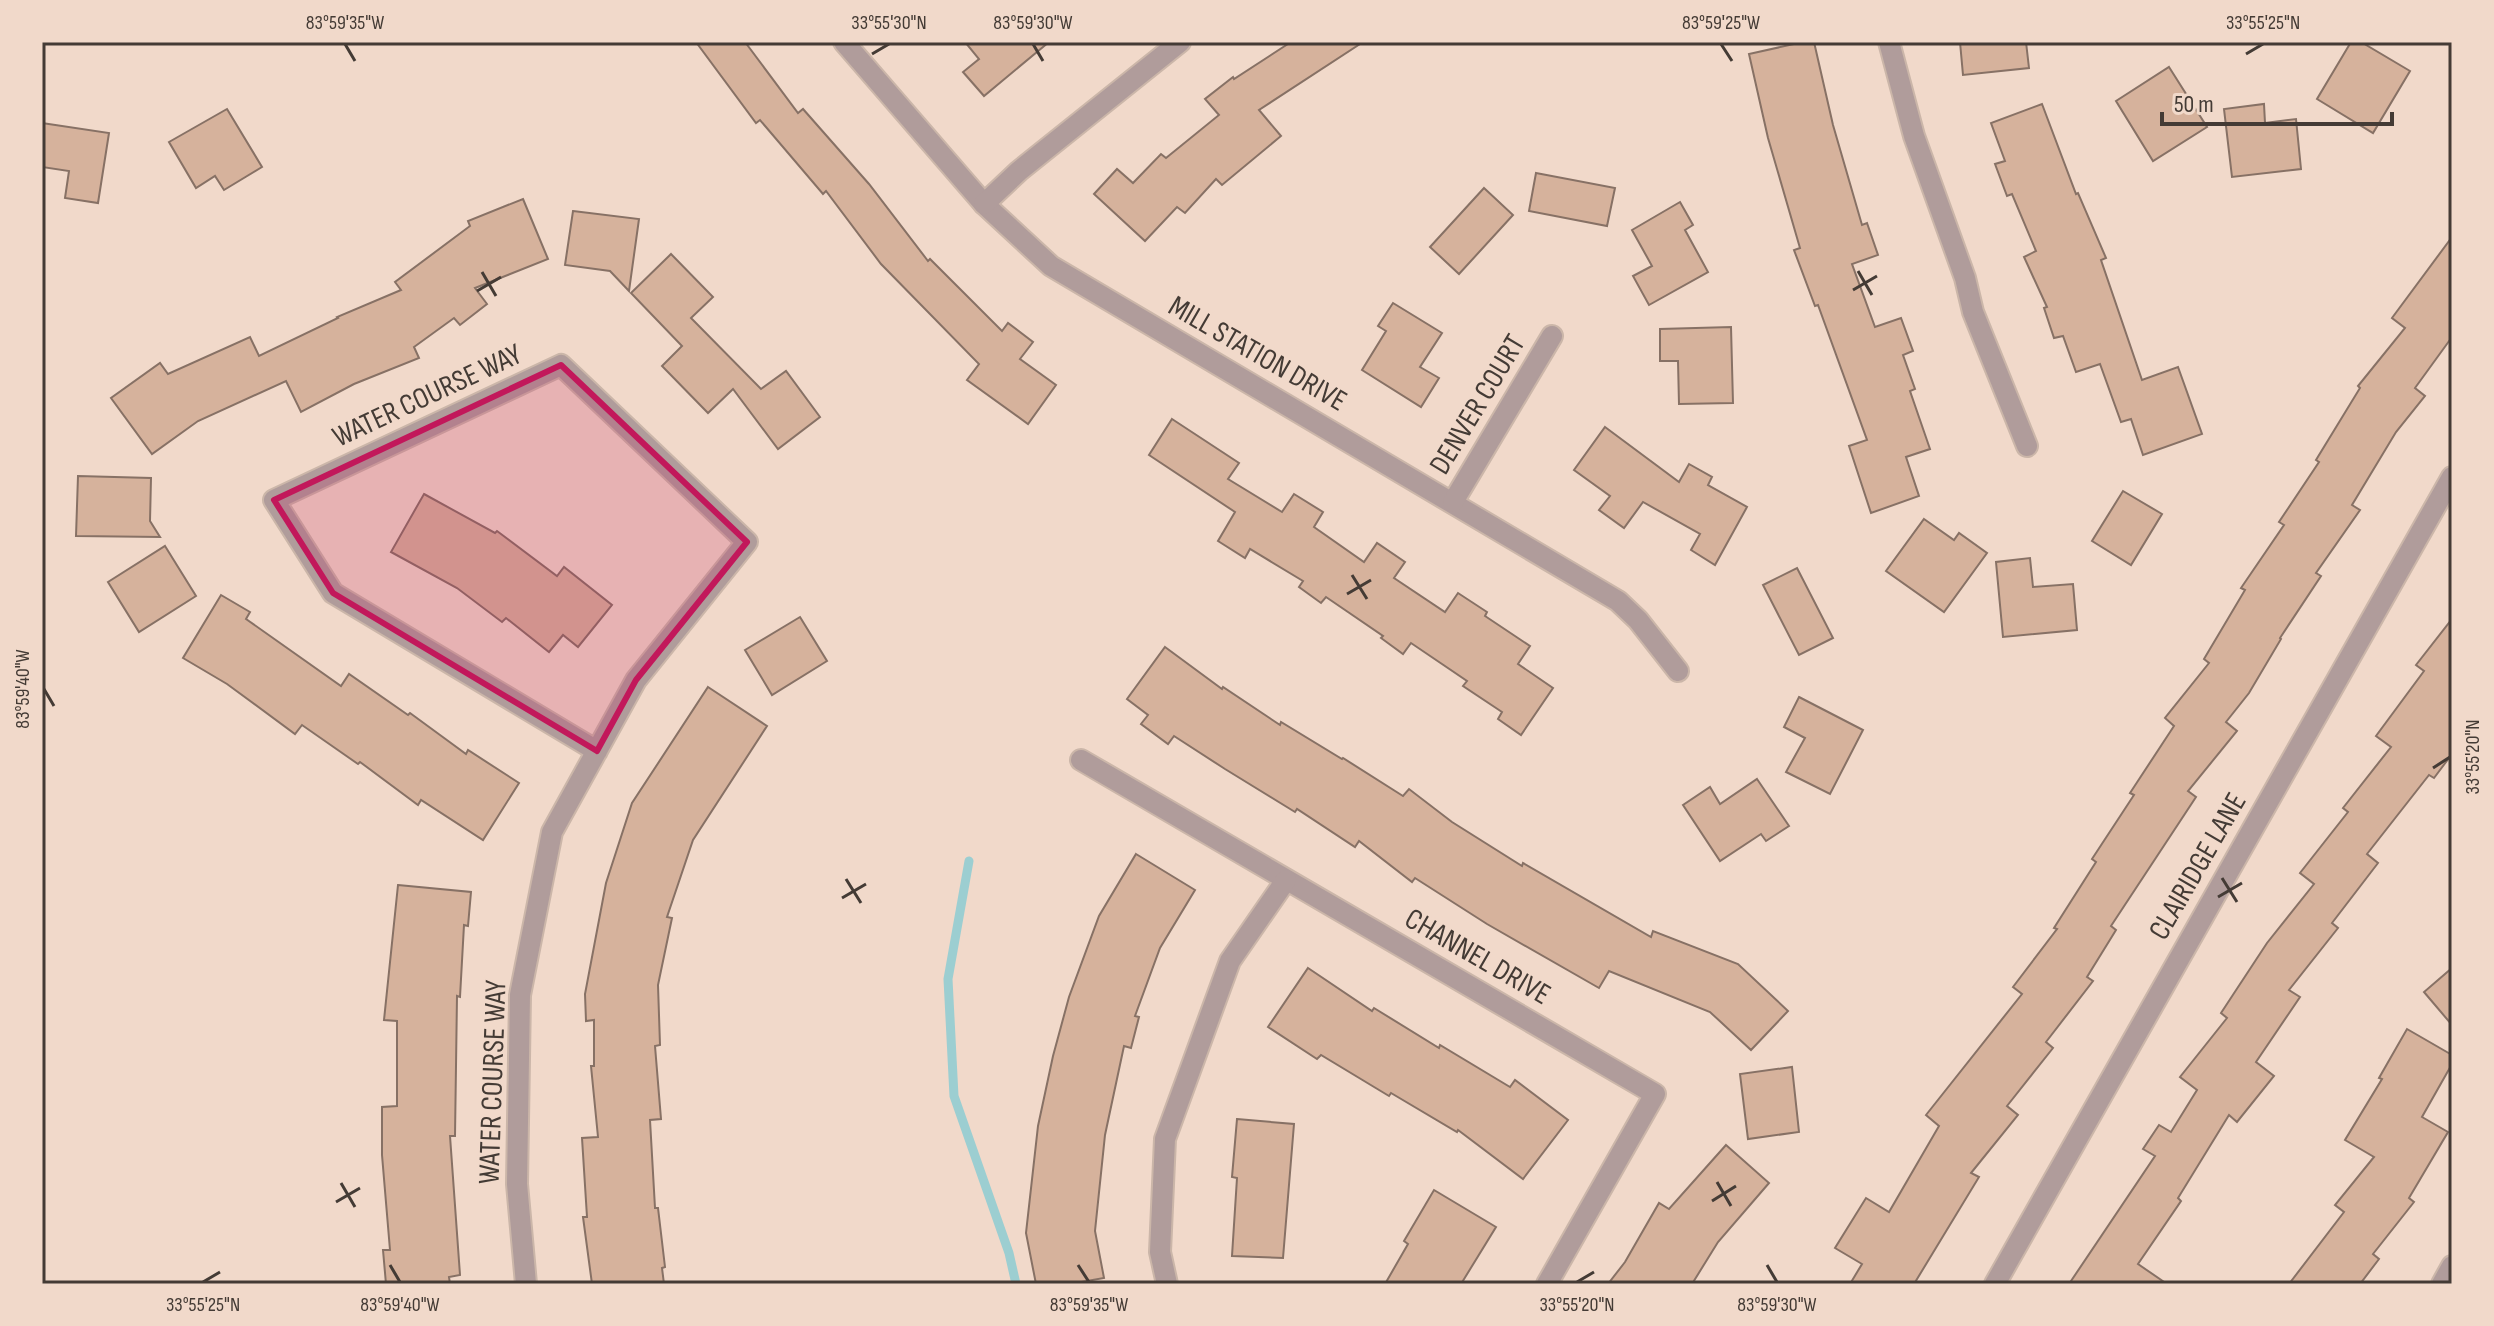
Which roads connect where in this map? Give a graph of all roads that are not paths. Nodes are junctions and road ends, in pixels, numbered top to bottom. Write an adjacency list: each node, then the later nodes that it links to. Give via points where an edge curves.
1 (844, 42): 4 (street, MILL STATION DRIVE)
2 (1180, 42): 4 (street)
3 (1889, 42): 6 (street, via 1914,136 1973,312)
4 (984, 204): 8 (street, MILL STATION DRIVE, via 1051,266)
5 (1552, 336): 8 (street, DENVER COURT)
6 (2027, 446)
7 (2452, 477): 17 (street, CLAIRIDGE LANE)
8 (1453, 502): 9 (street, MILL STATION DRIVE, via 1618,601)
9 (1678, 671)
10 (597, 751): 10 (street, WATER COURSE WAY, via 636,680 747,542 561,365 274,500 333,593); 14 (street, WATER COURSE WAY, via 552,832 520,995 517,1184)
11 (1081, 760): 12 (street, CHANNEL DRIVE)
12 (1286, 880): 15 (street, via 1230,961 1165,1139 1160,1252); 16 (street, CHANNEL DRIVE, via 1655,1094)
13 (2452, 1266): 18 (street)
14 (526, 1284)
15 (1167, 1284)
16 (1547, 1284)
17 (1995, 1284)
18 (2442, 1284)

